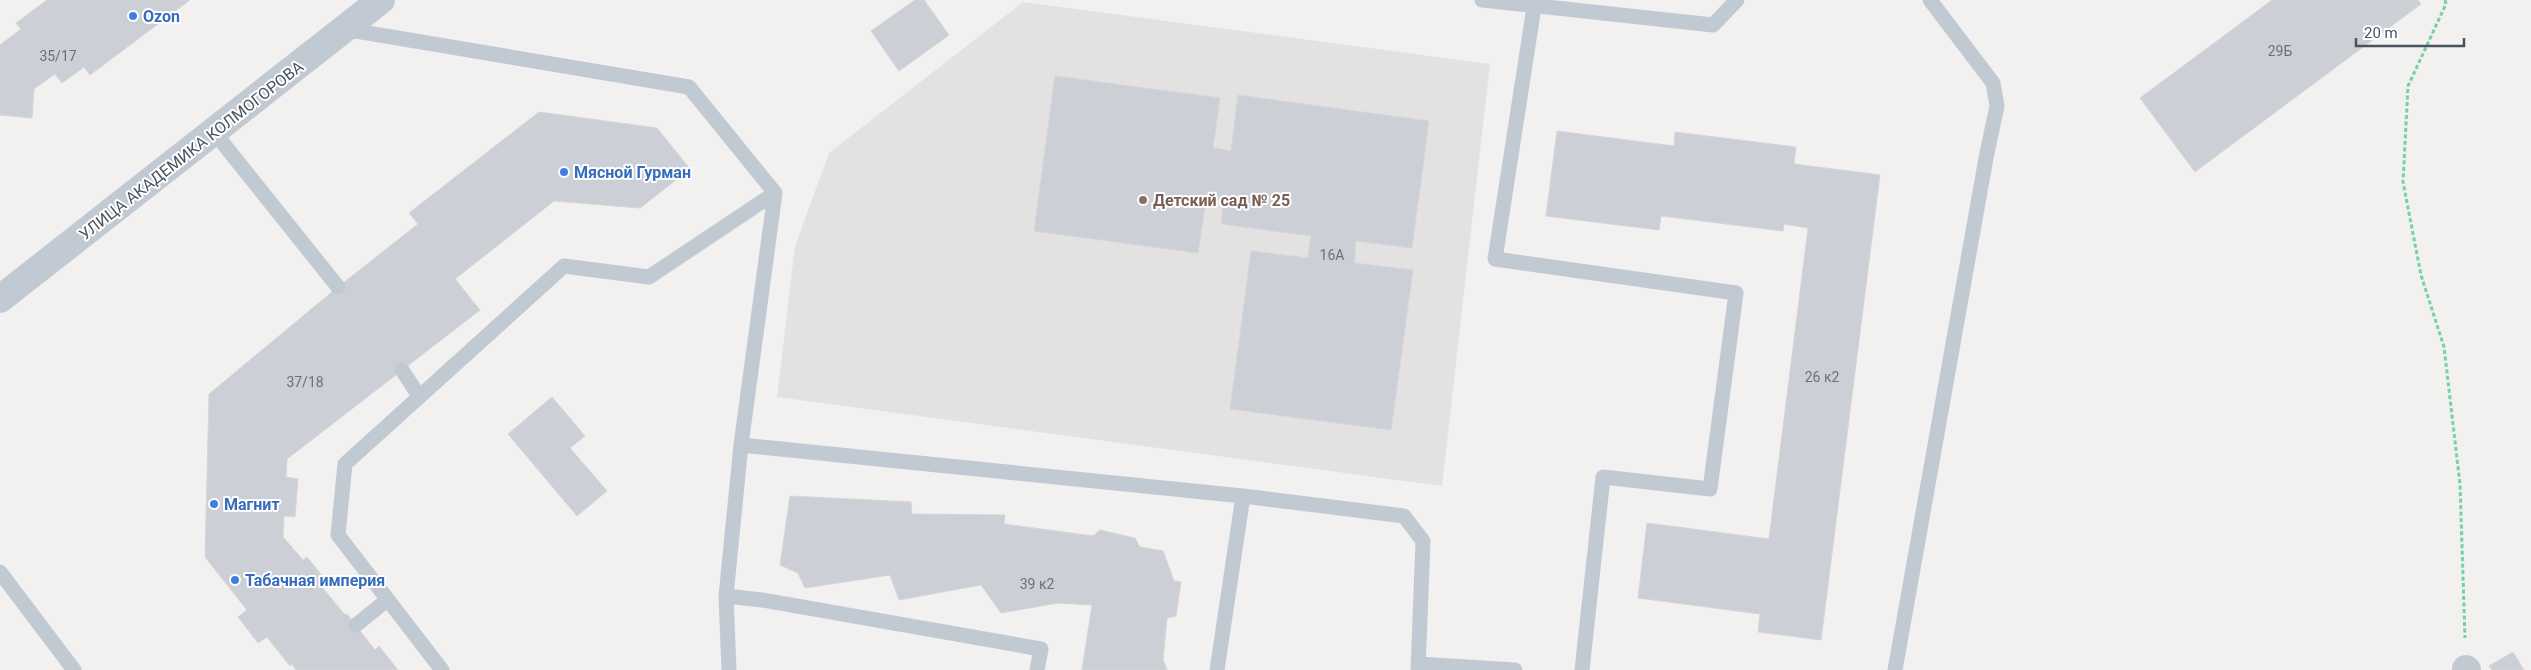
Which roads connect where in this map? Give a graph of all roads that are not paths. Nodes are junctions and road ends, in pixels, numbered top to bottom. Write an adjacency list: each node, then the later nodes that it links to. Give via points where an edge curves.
1 (381, 0): 6 (street, УЛИЦА АКАДЕМИКА КОЛМОГОРОВА)
2 (1482, 0): 5 (lane)
3 (1736, 0): 5 (lane, via 1713,25)
4 (1930, 0): 27 (lane, via 1993,83 1997,106)
5 (1534, 7): 26 (lane, via 1495,259 1736,293 1710,489 1603,477)
6 (344, 30): 7 (street, УЛИЦА АКАДЕМИКА КОЛМОГОРОВА); 8 (lane, via 689,87)
7 (214, 132): 9 (lane); 10 (street, УЛИЦА АКАДЕМИКА КОЛМОГОРОВА)
8 (774, 194): 12 (lane, via 649,277 564,266); 13 (lane)
9 (338, 287)
10 (0, 299)
11 (402, 370): 12 (lane)
12 (419, 396): 17 (lane, via 345,464 338,535)
13 (741, 445): 14 (lane); 16 (lane)
14 (1243, 496): 19 (lane, via 1404,516 1423,542); 24 (lane)
15 (0, 572): 20 (lane)
16 (726, 596): 22 (lane); 23 (lane, via 1041,648)
17 (387, 600): 18 (lane); 21 (lane)
18 (356, 625)
19 (1419, 667): 25 (lane)
20 (74, 670)
21 (442, 670)
22 (729, 670)
23 (1037, 670)
24 (1218, 670)
25 (1515, 670)
26 (1582, 670)
27 (1895, 670)

